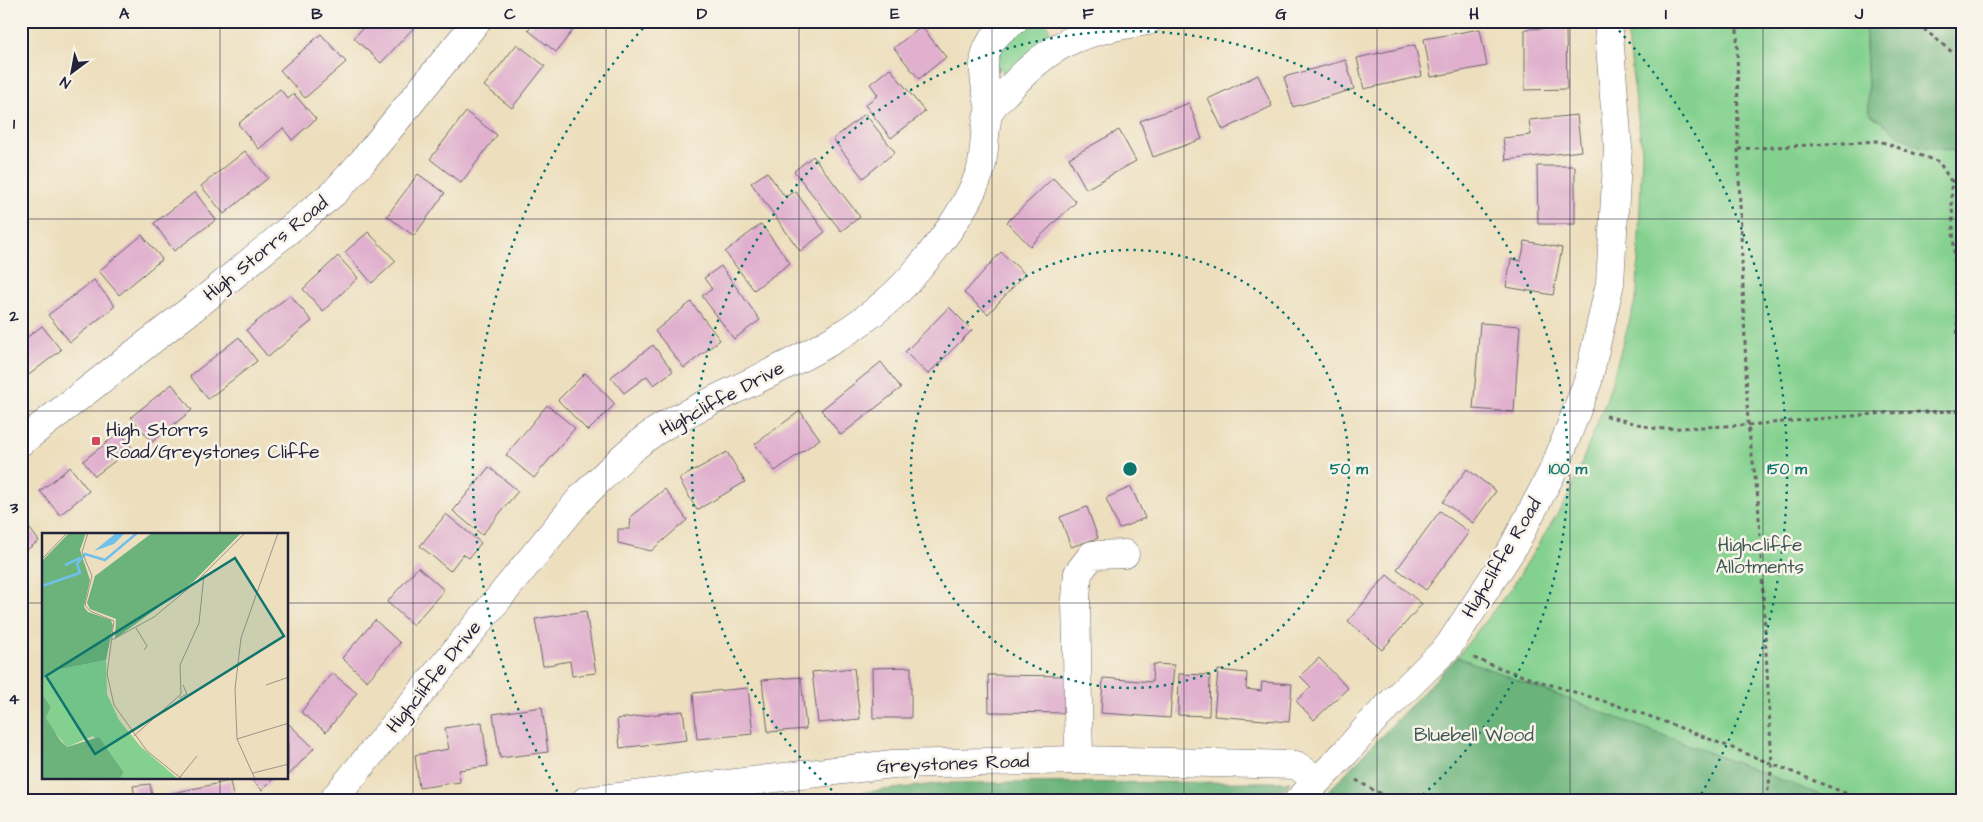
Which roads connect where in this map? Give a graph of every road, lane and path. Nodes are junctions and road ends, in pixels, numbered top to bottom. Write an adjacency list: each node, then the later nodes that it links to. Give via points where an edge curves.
1 (477, 21): 17 (street, High Storrs Road, via 364,161 335,192 206,298)
2 (1014, 21): 9 (street, Highcliffe Drive, via 985,52 982,73)
3 (1148, 21): 7 (street)
4 (1608, 21): 13 (street, Highcliffe Road, via 1618,147 1610,283 1588,381)
5 (1737, 21): 10 (path)
6 (1921, 21): 8 (path, via 1925,30)
7 (1088, 26): 9 (street, via 1034,65)
8 (1962, 60)
9 (990, 110): 24 (street, Highcliffe Drive, via 980,171 961,209 920,268 877,311 831,342 663,427 624,458 582,498)
10 (1738, 149): 11 (path, via 1879,141 1939,162); 15 (path)
11 (1952, 182): 12 (path); 14 (path)
12 (1962, 182)
13 (1577, 409): 15 (path, via 1657,428); 19 (street, Highcliffe Road, via 1555,467 1512,549)
14 (1960, 411): 15 (path, via 1886,413); 16 (path)
15 (1748, 425): 21 (path, via 1758,499)
16 (1962, 435)
17 (21, 442)
18 (1125, 554): 20 (street, via 1092,555 1078,574)
19 (1448, 647): 21 (path, via 1522,677 1653,718); 22 (street, Highcliffe Road)
20 (1079, 760): 22 (street, Greystones Road, via 1296,765); 25 (street, Greystones Road, via 893,764)
21 (1772, 766): 28 (path); 29 (path)
22 (1324, 773): 26 (street, Highcliffe Road); 27 (path)
23 (1962, 793): 30 (path)
24 (332, 801)
25 (585, 801)
26 (1298, 801)
27 (1401, 801)
28 (1766, 801)
29 (1866, 801)
30 (1949, 801)

